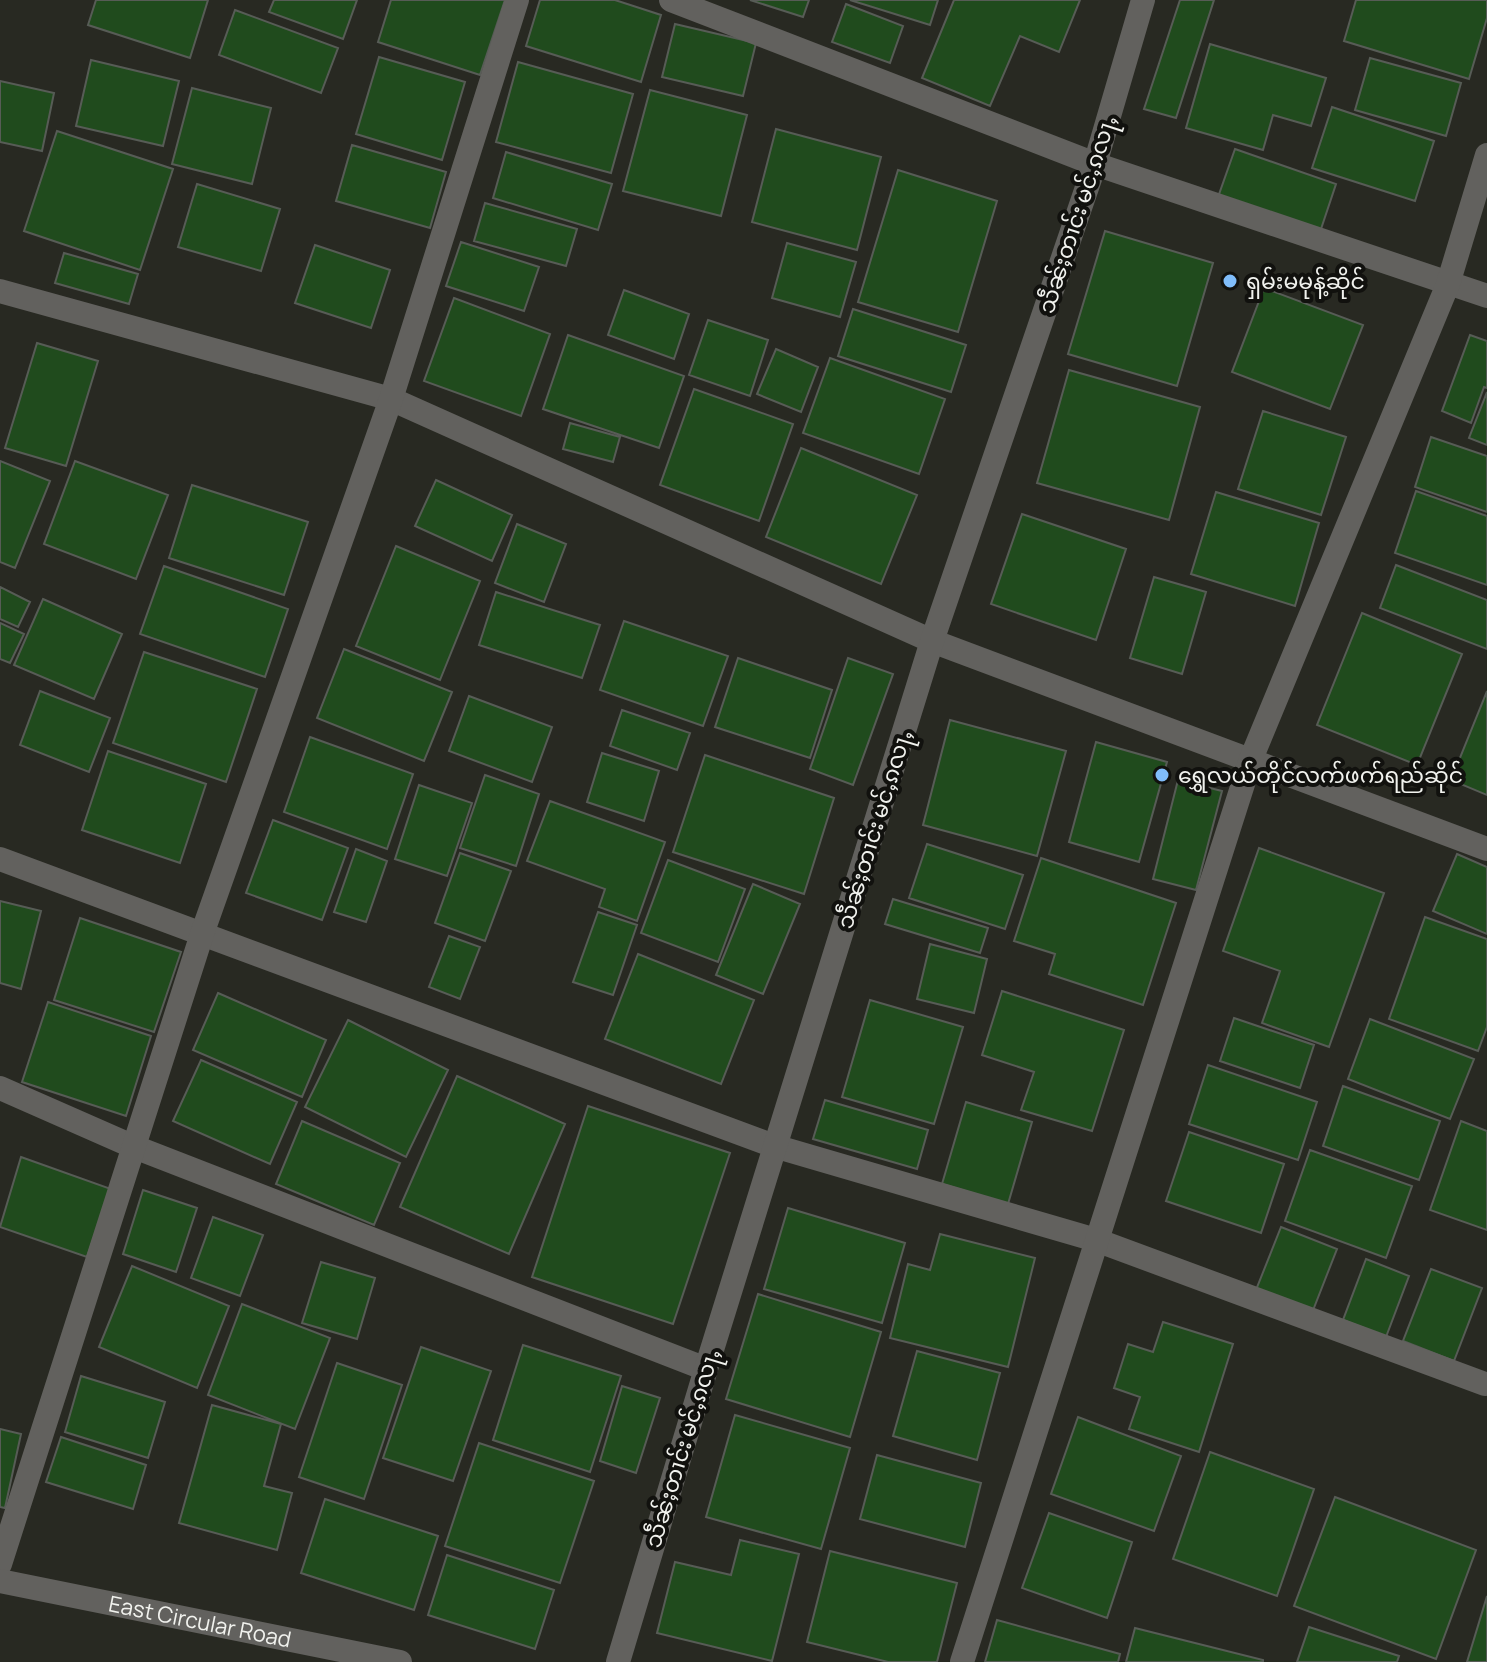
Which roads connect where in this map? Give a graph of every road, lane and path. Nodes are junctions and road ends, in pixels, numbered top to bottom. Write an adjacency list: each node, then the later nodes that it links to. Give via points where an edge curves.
1 (517, 0): 9 (street)
2 (671, 0): 5 (street)
3 (1143, 0): 5 (street, သဵၼ်ႈတၢင်း မင်ႇၵလႃႇ)
4 (1487, 155): 6 (street)
5 (1095, 164): 6 (street); 10 (street, သဵၼ်ႈတၢင်း မင်ႇၵလႃႇ)
6 (1448, 284): 8 (street); 11 (street)
7 (0, 291): 9 (street)
8 (1487, 296)
9 (391, 399): 10 (street); 14 (street)
10 (932, 641): 11 (street); 17 (street, သဵၼ်ႈတၢင်း မင်ႇၵလႃႇ)
11 (1251, 759): 12 (street); 18 (street)
12 (1487, 849)
13 (0, 859): 14 (street)
14 (202, 934): 16 (street); 17 (street)
15 (0, 1088): 16 (street)
16 (132, 1146): 19 (street); 21 (street)
17 (774, 1146): 18 (street); 19 (street, သဵၼ်ႈတၢင်း မင်ႇၵလႃႇ)
18 (1096, 1240): 20 (street); 25 (street)
19 (706, 1369): 24 (street, သဵၼ်ႈတၢင်း မင်ႇၵလႃႇ)
20 (1485, 1384)
21 (0, 1564)
22 (0, 1581): 23 (street, East Circular Road)
23 (400, 1662)
24 (618, 1662)
25 (962, 1662)

